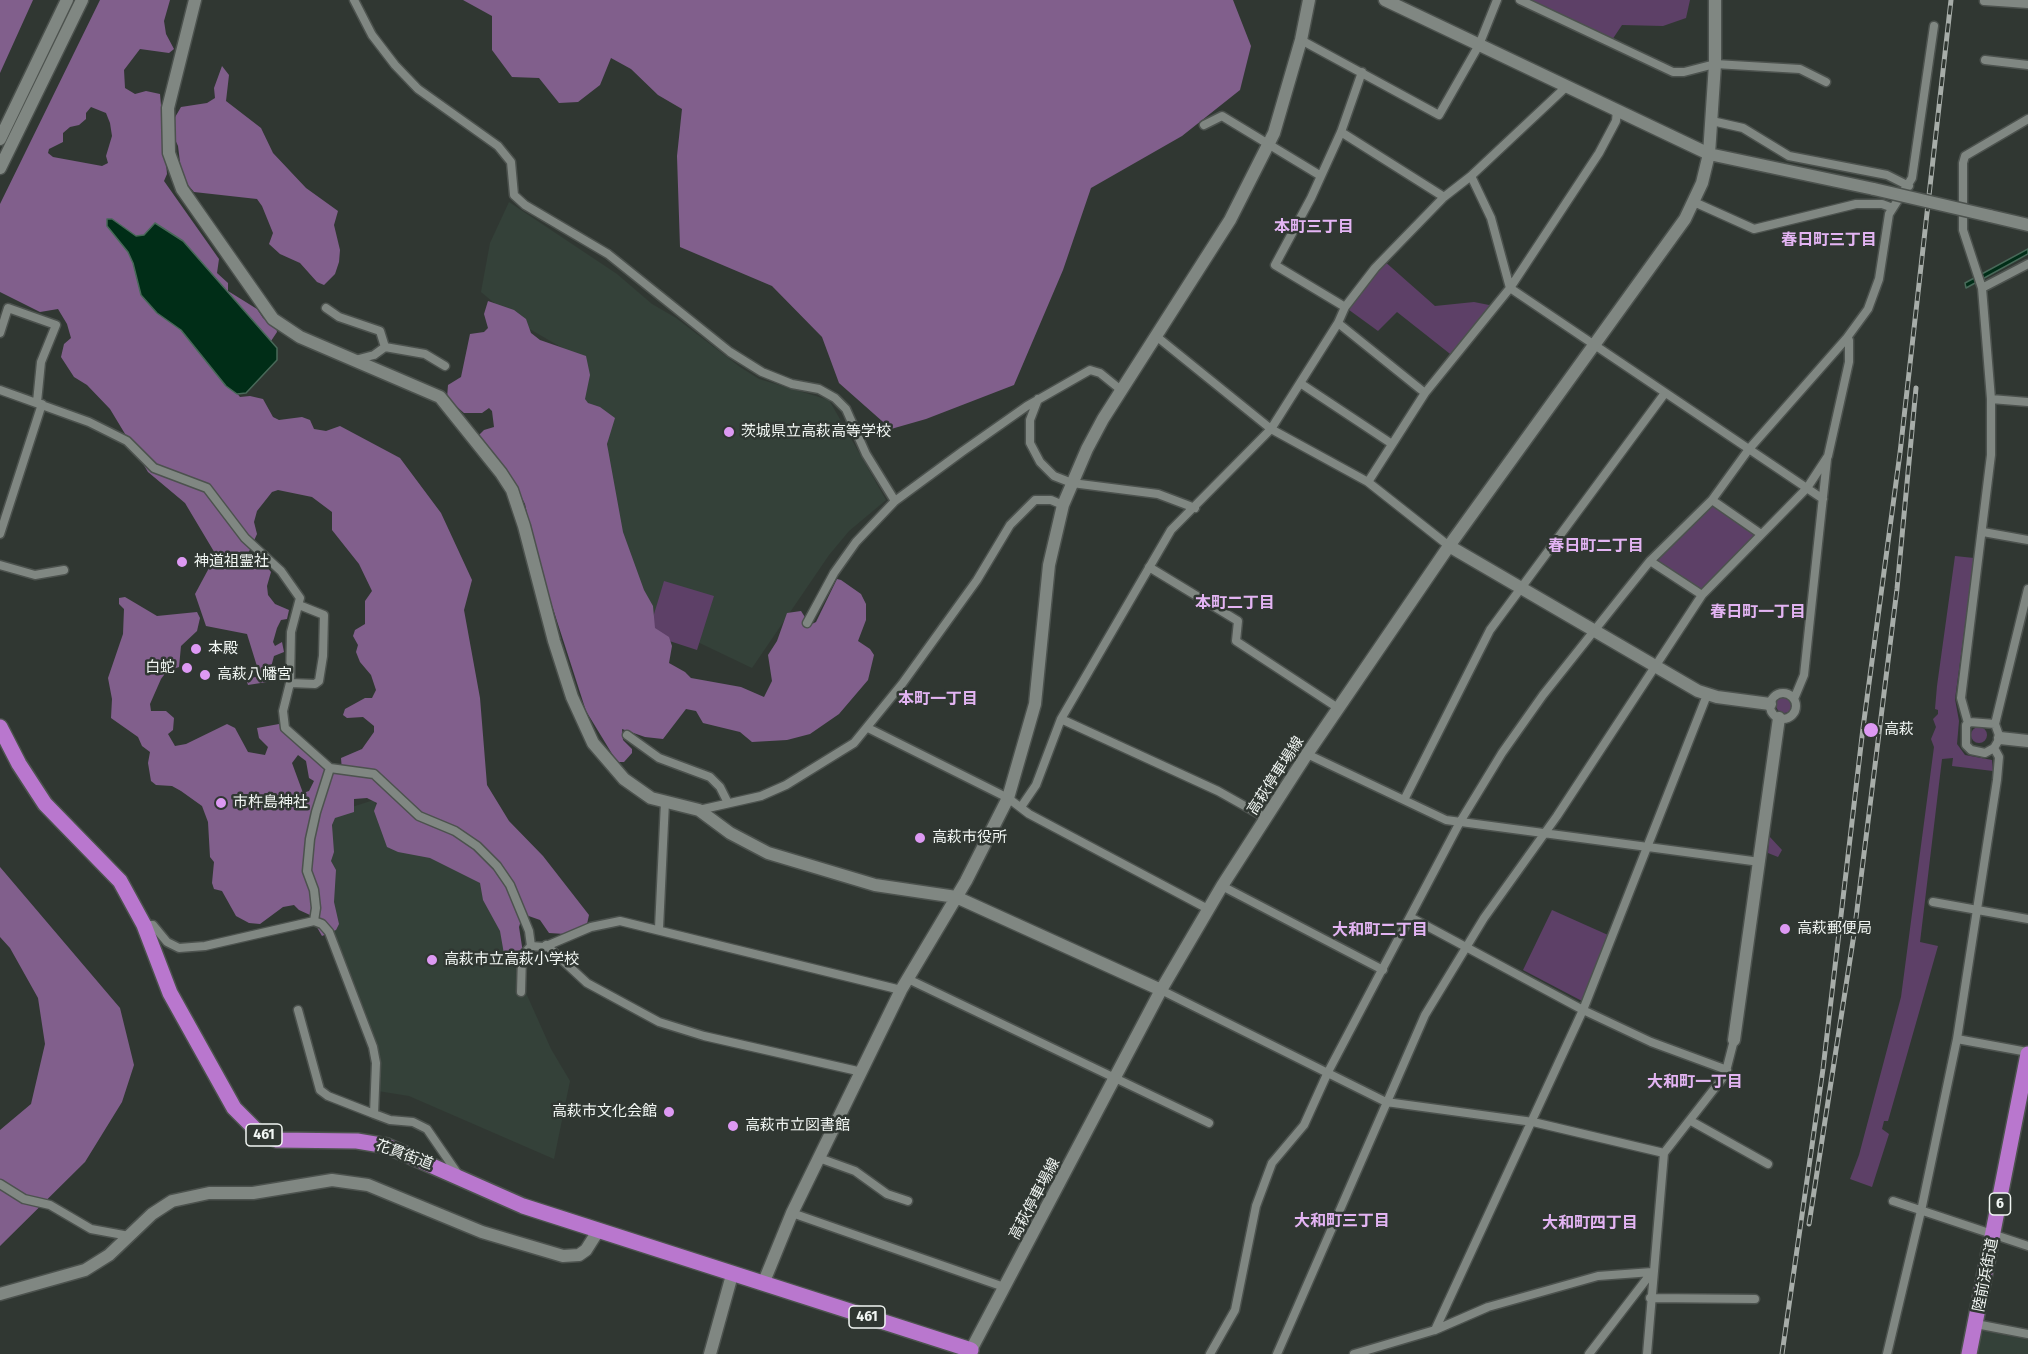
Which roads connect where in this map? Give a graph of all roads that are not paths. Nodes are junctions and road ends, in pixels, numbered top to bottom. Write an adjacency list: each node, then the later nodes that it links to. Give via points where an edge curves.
1 (67, 0): 21 (street)
2 (82, 0): 21 (street)
3 (195, 0): 49 (street, via 168,108 169,153 182,189 273,319 300,337)
4 (354, 0): 69 (street, via 372,35 410,81 498,146 510,162 514,195 525,205 608,254 730,352 762,372 819,389 835,398 846,409 866,454)
5 (1309, 0): 13 (street)
6 (1385, 0): 14 (street)
7 (1497, 0): 14 (street)
8 (1520, 0): 16 (street, via 1673,72)
9 (1715, 0): 16 (street, 高萩停車場線)
10 (1984, 1): 11 (street)
11 (2028, 4)
12 (1934, 26): 33 (street)
13 (1301, 40): 18 (street); 28 (street)
14 (1479, 45): 18 (street, via 1439,115); 20 (street)
15 (1985, 60): 17 (street)
16 (1715, 64): 19 (street, via 1800,69); 24 (street, 高萩停車場線)
17 (2028, 65)
18 (1362, 72): 26 (street)
19 (1826, 82)
20 (1567, 86): 22 (street); 32 (street)
21 (27, 97): 27 (street); 30 (street)
22 (1617, 109): 29 (street); 39 (street, via 1616,121 1599,153)
23 (2028, 119): 40 (street, via 1965,156 1963,162 1963,230)
24 (1712, 121): 29 (street, 高萩停車場線); 33 (street, via 1743,128 1789,156 1887,176)
25 (1204, 125): 28 (street, via 1222,116)
26 (1341, 132): 31 (street); 34 (street)
27 (0, 139)
28 (1268, 144): 31 (street); 45 (street, via 1230,220)
29 (1709, 154): 35 (street, 高萩停車場線); 37 (street, bridge)
30 (0, 168)
31 (1321, 176): 41 (street, via 1275,265)
32 (1471, 176): 34 (street); 39 (street, via 1491,218)
33 (1909, 186): 36 (street)
34 (1444, 197): 41 (street, via 1375,268)
35 (1694, 202): 36 (street, via 1754,229 1856,204); 47 (street, 高萩停車場線, via 1675,235)
36 (1893, 208): 46 (street, via 1875,294)
37 (2028, 225)
38 (2028, 264): 40 (street)
39 (1509, 288): 47 (street); 54 (street)
40 (1982, 288): 57 (street)
41 (1344, 307): 43 (street)
42 (326, 308): 48 (street, via 339,317 380,331)
43 (1338, 323): 51 (street); 54 (street)
44 (0, 333): 59 (street, via 8,308 56,325 41,362)
45 (1156, 336): 53 (street); 60 (street)
46 (1846, 339): 62 (street); 63 (street, via 1849,362)
47 (1594, 346): 55 (street); 76 (street, 高萩停車場線)
48 (385, 347): 49 (street, via 374,356); 50 (street, via 425,354)
49 (354, 360): 106 (street, via 440,397 501,473 518,506 554,641 581,720 593,743 624,779 638,791)
50 (446, 366)
51 (1300, 383): 60 (street); 61 (street)
52 (0, 390): 59 (street)
53 (1121, 390): 56 (street, via 1090,370); 65 (street)
54 (1425, 393): 61 (street)
55 (1665, 393): 62 (street); 81 (street)
56 (1039, 399): 65 (street, via 1030,420 1030,443 1040,462 1054,476); 69 (street)
57 (1991, 399): 58 (street); 73 (street, via 1991,455)
58 (2028, 402)
59 (40, 403): 72 (street); 84 (street, via 128,441 154,468 207,488 245,538 284,575 300,598)
60 (1271, 429): 64 (street); 71 (street)
61 (1392, 444): 64 (street)
62 (1749, 449): 66 (street); 68 (street)
63 (1828, 456): 66 (street); 67 (street)
64 (1368, 482): 76 (street)
65 (1072, 483): 70 (street); 71 (street, via 1141,490)
66 (1807, 488): 67 (street); 74 (street)
67 (1823, 499): 90 (street, via 1804,675)
68 (1712, 500): 74 (street); 77 (street)
69 (895, 501): 85 (street, via 856,542)
70 (1063, 505): 98 (street, via 1035,500 1024,508 977,580); 104 (street, via 1049,565 1035,704)
71 (1195, 508): 79 (street, via 1172,530)
72 (1, 528)
73 (1983, 531): 75 (street); 95 (street, via 1961,698)
74 (1761, 534): 83 (street)
75 (2028, 540)
76 (1449, 546): 81 (street); 92 (street, 高萩停車場線)
77 (1650, 561): 83 (street); 86 (street)
78 (0, 565): 80 (street, via 34,574)
79 (1149, 567): 92 (street, via 1238,621 1236,641); 93 (street)
80 (64, 570)
81 (1521, 587): 86 (street); 105 (street, via 1481,645)
82 (2028, 590): 96 (street)
83 (1702, 595): 87 (street)
84 (299, 605): 88 (street, via 291,632); 88 (street, via 324,615 323,657 319,681)
85 (807, 623)
86 (1594, 630): 87 (street); 111 (street, via 1522,725)
87 (1656, 667): 89 (street); 112 (street)
88 (290, 683): 103 (street, via 283,711 285,728)
89 (1707, 695): 91 (street); 113 (street)
90 (1794, 699): 91 (street, via 1787,693 1778,694); 94 (street, via 1793,713)
91 (1770, 704): 94 (street)
92 (1338, 708): 102 (street, 高萩停車場線)
93 (1061, 718): 108 (street, via 1036,785); 110 (street, via 1218,791)
94 (1779, 718): 114 (street)
95 (1968, 723): 96 (street, via 1973,720); 101 (street, via 1964,741 1971,750 1985,753)
96 (1995, 724): 101 (street)
97 (0, 727): 123 (highway, 花貫街道 / 461, via 45,804 120,881)
98 (868, 728): 104 (street); 107 (street, via 842,752 786,785 761,796)
99 (627, 735): 107 (street, via 660,758 710,777)
100 (2028, 741): 101 (street)
101 (1997, 743): 119 (street, via 1997,780)
102 (1307, 754): 105 (street); 110 (street, 高萩停車場線)
103 (330, 768): 122 (street, via 310,840 307,871 314,890); 126 (street, via 374,774 419,816 455,831 477,846 510,885)
104 (1008, 798): 108 (street); 116 (street)
105 (1404, 800): 111 (street, via 1446,820)
106 (664, 802): 109 (street); 124 (street)
107 (728, 803): 109 (street)
108 (1021, 807): 118 (street)
109 (699, 810): 116 (street, via 748,843 792,862 875,885)
110 (1266, 818): 115 (street, 高萩停車場線)
111 (1460, 822): 112 (street); 120 (street)
112 (1545, 833): 113 (street); 127 (street)
113 (1648, 847): 114 (street); 133 (street)
114 (1760, 862): 135 (street)
115 (1222, 886): 118 (street, 高萩停車場線); 128 (street)
116 (956, 897): 129 (street); 130 (street)
117 (1933, 902): 119 (street)
118 (1208, 909): 130 (street, 高萩停車場線)
119 (1979, 909): 121 (street); 134 (street)
120 (1412, 918): 127 (street); 128 (street)
121 (2028, 919)
122 (314, 921): 123 (street, via 205,946 179,948 167,942 153,925); 142 (street, via 329,932 373,1047)
123 (144, 925): 149 (highway, 花貫街道 / 461, via 170,993 234,1108 246,1122 277,1140 357,1139 387,1146)
124 (659, 928): 125 (street, via 620,921); 129 (street)
125 (546, 945): 126 (street); 138 (street, via 587,983 659,1022)
126 (531, 946): 131 (street, via 522,956)
127 (1466, 948): 133 (street); 141 (street, via 1425,1015)
128 (1383, 970): 139 (street)
129 (904, 985): 138 (street); 140 (street)
130 (1161, 990): 139 (street); 140 (street, 高萩停車場線)
131 (520, 992)
132 (298, 1010): 142 (street, via 320,1090)
133 (1583, 1010): 137 (street, via 1651,1042); 144 (street)
134 (1957, 1039): 136 (street); 153 (street)
135 (1734, 1040): 137 (street)
136 (2028, 1053): 157 (highway, 陸前浜街道 / 6)
137 (1727, 1070): 143 (street)
138 (862, 1072): 147 (street)
139 (1329, 1072): 141 (street); 171 (street, via 1304,1125 1272,1163 1256,1206 1235,1310)
140 (1116, 1077): 145 (street); 162 (street, 高萩停車場線)
141 (1386, 1102): 144 (street); 172 (street)
142 (374, 1114): 149 (street, via 427,1129)
143 (1691, 1121): 146 (street); 148 (street)
144 (1533, 1122): 146 (street); 167 (street)
145 (1209, 1123)
146 (1664, 1153): 159 (street)
147 (819, 1158): 151 (street, via 855,1171 887,1194); 154 (street)
148 (1768, 1164)
149 (462, 1180): 155 (highway, 花貫街道 / 461)
150 (0, 1184): 156 (street, via 24,1199 50,1204 91,1229)
151 (908, 1201)
152 (1893, 1201): 153 (street)
153 (1921, 1211): 157 (street); 176 (street)
154 (792, 1213): 161 (street); 162 (street)
155 (598, 1231): 156 (street, via 586,1250 579,1255 563,1256 482,1232 368,1185 332,1180 253,1193 208,1193 172,1201); 160 (highway, 花貫街道 / 461)
156 (129, 1236): 163 (street, via 109,1255 84,1270)
157 (1994, 1236): 158 (street); 166 (highway, 陸前浜街道 / 6)
158 (2028, 1246)
159 (1652, 1272): 164 (street); 167 (street, via 1598,1276 1488,1307); 174 (street)
160 (732, 1275): 161 (highway, 花貫街道 / 461); 170 (street)
161 (763, 1284): 169 (highway, 花貫街道 / 461)
162 (1004, 1287): 169 (street, 高萩停車場線)
163 (0, 1294)
164 (1650, 1298): 165 (street); 175 (street)
165 (1755, 1299)
166 (1976, 1324): 168 (street); 177 (highway, 陸前浜街道 / 6)
167 (1435, 1330): 173 (street)
168 (2028, 1334)
169 (973, 1353)
170 (710, 1354)
171 (1210, 1354)
172 (1276, 1354)
173 (1354, 1354)
174 (1589, 1354)
175 (1647, 1354)
176 (1887, 1354)
177 (1969, 1354)

